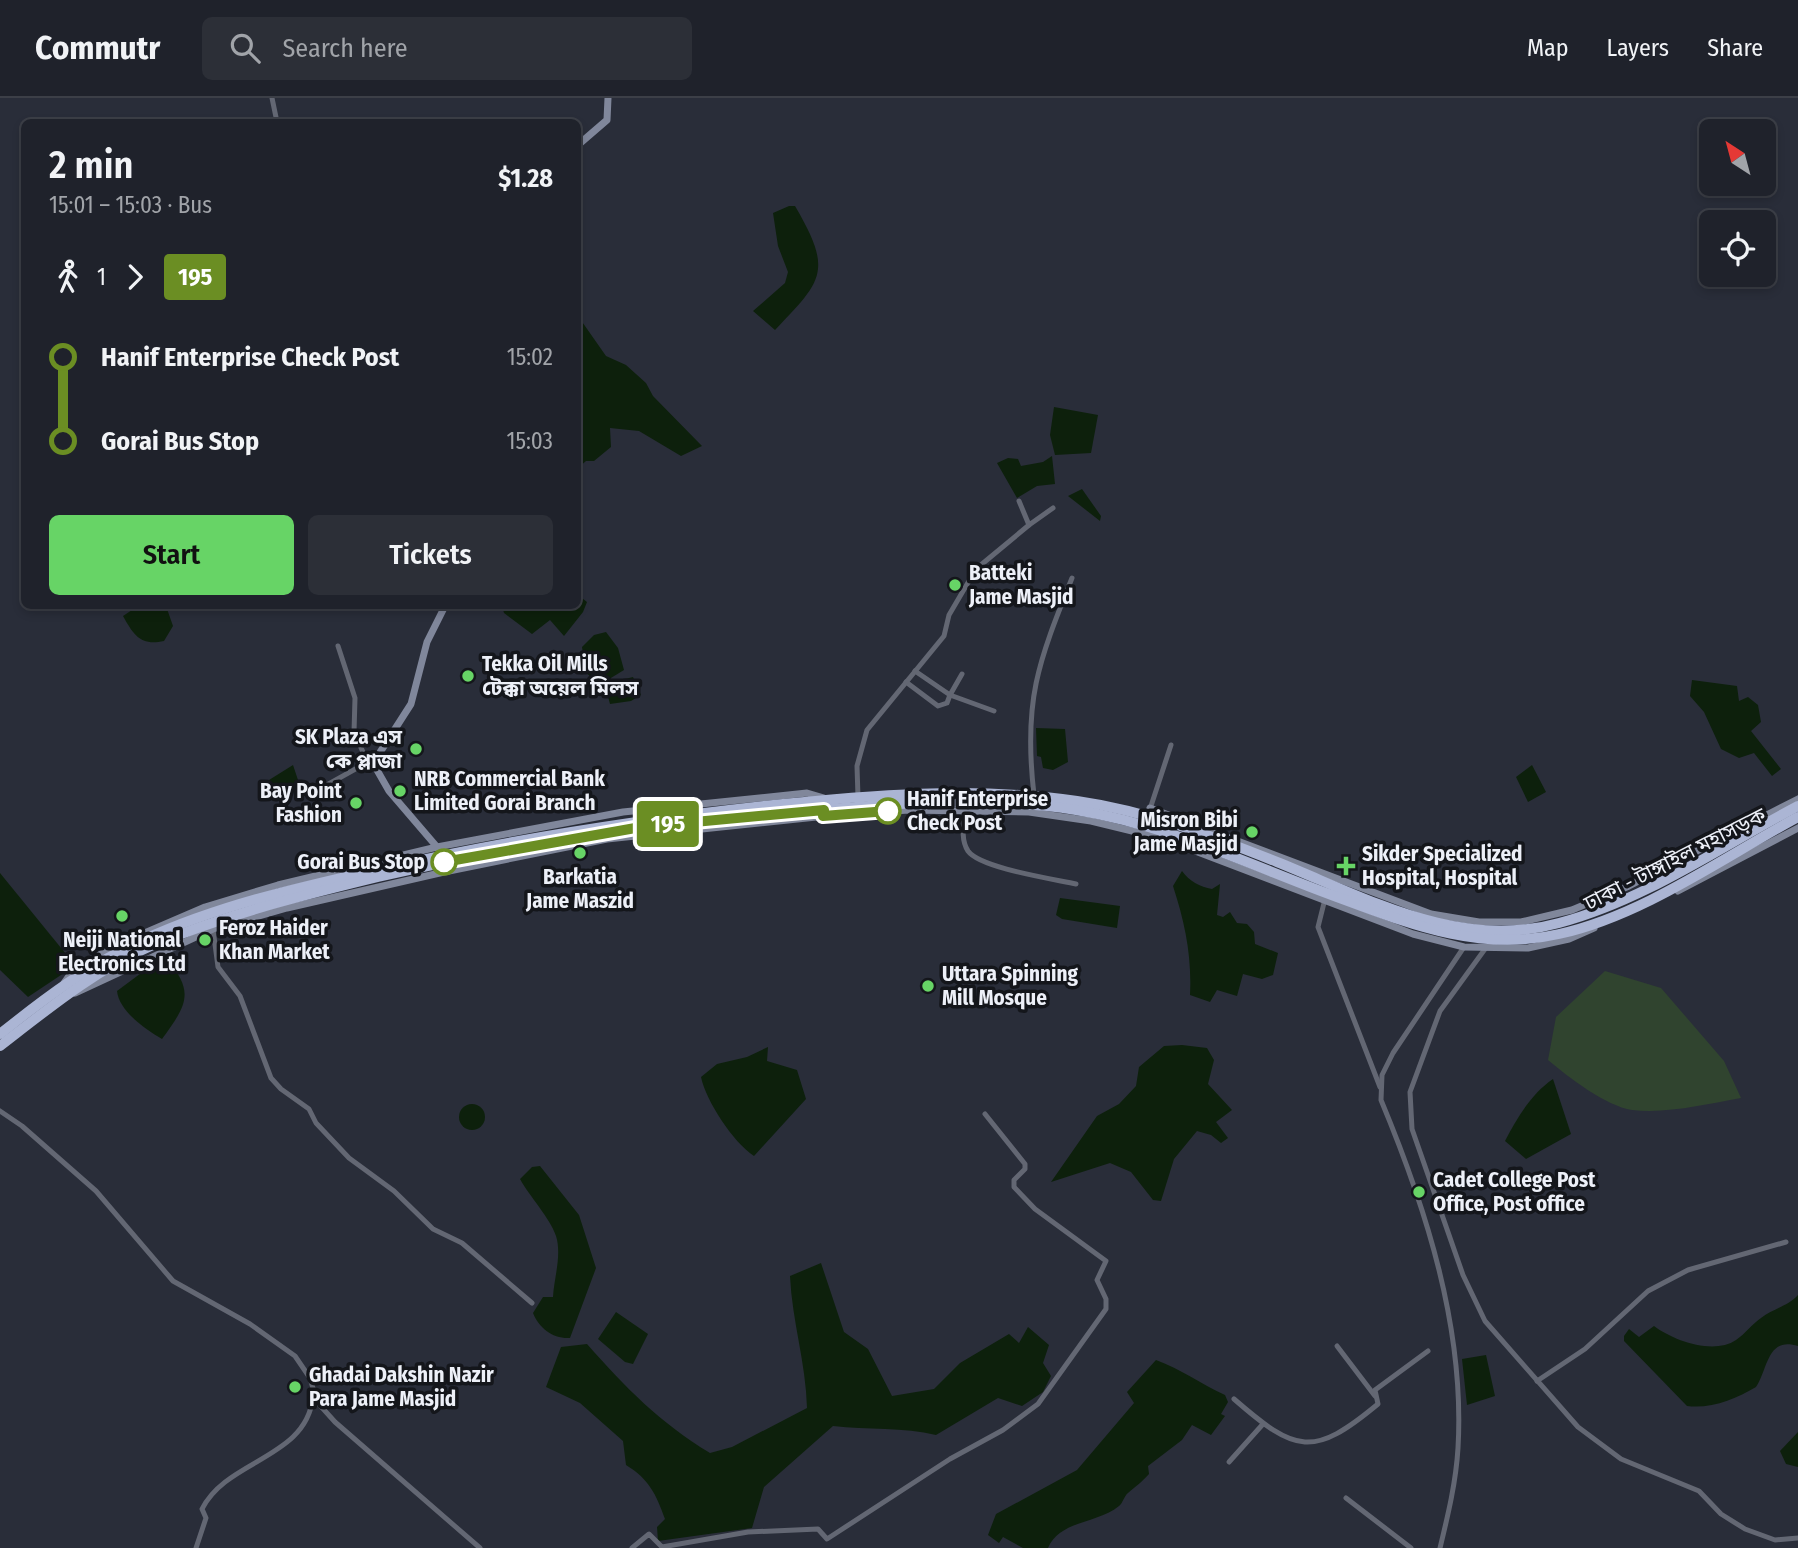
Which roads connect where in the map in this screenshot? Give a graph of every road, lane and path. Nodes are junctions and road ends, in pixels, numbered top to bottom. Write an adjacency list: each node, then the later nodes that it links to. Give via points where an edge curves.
1 (272, 98): 3 (street)
2 (608, 98): 4 (main road, via 607,120)
3 (276, 119)
4 (581, 142)
5 (1019, 501): 7 (street)
6 (1053, 508): 7 (street)
7 (1029, 525): 11 (street, via 976,569 949,615 944,636)
8 (1072, 578): 20 (street, via 1032,690 1028,720)
9 (444, 609): 17 (main road, via 427,642 411,705)
10 (338, 646): 18 (street, via 355,698 354,732)
11 (915, 671): 13 (street); 14 (street)
12 (962, 674): 14 (street)
13 (906, 682): 14 (street, via 938,706 947,703); 21 (street, via 867,730 857,766)
14 (950, 695): 15 (street)
15 (994, 711)
16 (1171, 745): 26 (street)
17 (377, 757): 18 (street); 30 (main road, via 377,769 389,790)
18 (367, 761): 19 (street)
19 (316, 791)
20 (1034, 795): 21 (highway, ঢাকা - টাঙ্গাইল মহাসড়ক); 26 (highway, ঢাকা - টাঙ্গাইল মহাসড়ক)
21 (858, 797): 23 (highway, ঢাকা - টাঙ্গাইল মহাসড়ক)
22 (1798, 799): 26 (main road, via 1629,887 1572,910 1521,922 1479,922 1432,914)
23 (829, 800): 30 (main road, via 807,793 623,812); 36 (highway, ঢাকা - টাঙ্গাইল মহাসড়ক, via 642,819 534,836 275,893 145,939)
24 (965, 806): 27 (highway, ঢাকা - টাঙ্গাইল মহাসড়ক, via 902,803); 31 (street, via 966,848 979,861); 32 (highway, ঢাকা - টাঙ্গাইল মহাসড়ক, via 1035,804 1121,819 1178,836)
25 (1798, 806): 26 (highway, ঢাকা - টাঙ্গাইল মহাসড়ক, via 1606,908 1555,925 1509,930 1461,928 1400,913)
26 (1149, 812)
27 (823, 813): 33 (main road, via 607,839 444,872); 36 (highway, ঢাকা - টাঙ্গাইল মহাসড়ক, via 641,827 534,844 276,902 147,948)
28 (1798, 817): 32 (highway, ঢাকা - টাঙ্গাইল মহাসড়ক, via 1615,915 1529,940 1454,936)
29 (1798, 828): 35 (main road, via 1644,908 1569,939)
30 (437, 847): 36 (main road, via 205,907 74,969)
31 (1076, 884)
32 (1325, 897): 34 (main road, via 1413,934); 39 (street, via 1318,927)
33 (213, 929): 36 (main road, via 89,989); 43 (street, via 218,967 240,996 256,1029 271,1078 309,1109 349,1158 394,1191 433,1229 462,1243)
34 (1464, 947): 35 (main road); 39 (street, via 1394,1053 1382,1075)
35 (1485, 949): 46 (street, via 1432,1027 1411,1083 1410,1115 1463,1275 1485,1321)
36 (63, 991): 37 (highway, ঢাকা - টাঙ্গাইল মহাসড়ক); 38 (highway, ঢাকা - টাঙ্গাইল মহাসড়ক)
37 (0, 1034)
38 (0, 1046)
39 (1381, 1089): 58 (street, via 1381,1100 1435,1248 1454,1359 1458,1447)
40 (0, 1111): 47 (street, via 96,1191 173,1281 250,1324 295,1356 310,1378)
41 (985, 1114): 56 (street, via 1025,1164 1014,1186 1035,1209 1106,1261 1097,1280 1106,1309 1038,1404 830,1538 818,1529 775,1530 662,1547 649,1534)
42 (1786, 1242): 46 (street, via 1688,1270 1648,1291 1585,1349)
43 (532, 1303)
44 (1337, 1346): 48 (street)
45 (1428, 1351): 48 (street, via 1383,1382)
46 (1537, 1381): 53 (street, via 1578,1427 1621,1459 1699,1491 1721,1514 1745,1529 1775,1540)
47 (314, 1394): 54 (street, via 312,1415 304,1428 281,1448 225,1481 207,1500); 55 (street, via 322,1409 379,1463)
48 (1375, 1396): 50 (street, via 1378,1404 1353,1425 1312,1444 1285,1438)
49 (1234, 1399): 50 (street)
50 (1263, 1424): 51 (street)
51 (1229, 1462)
52 (1346, 1498): 57 (street)
53 (1798, 1538)
54 (196, 1548)
55 (480, 1548)
56 (632, 1548)
57 (1411, 1548)
58 (1440, 1548)

